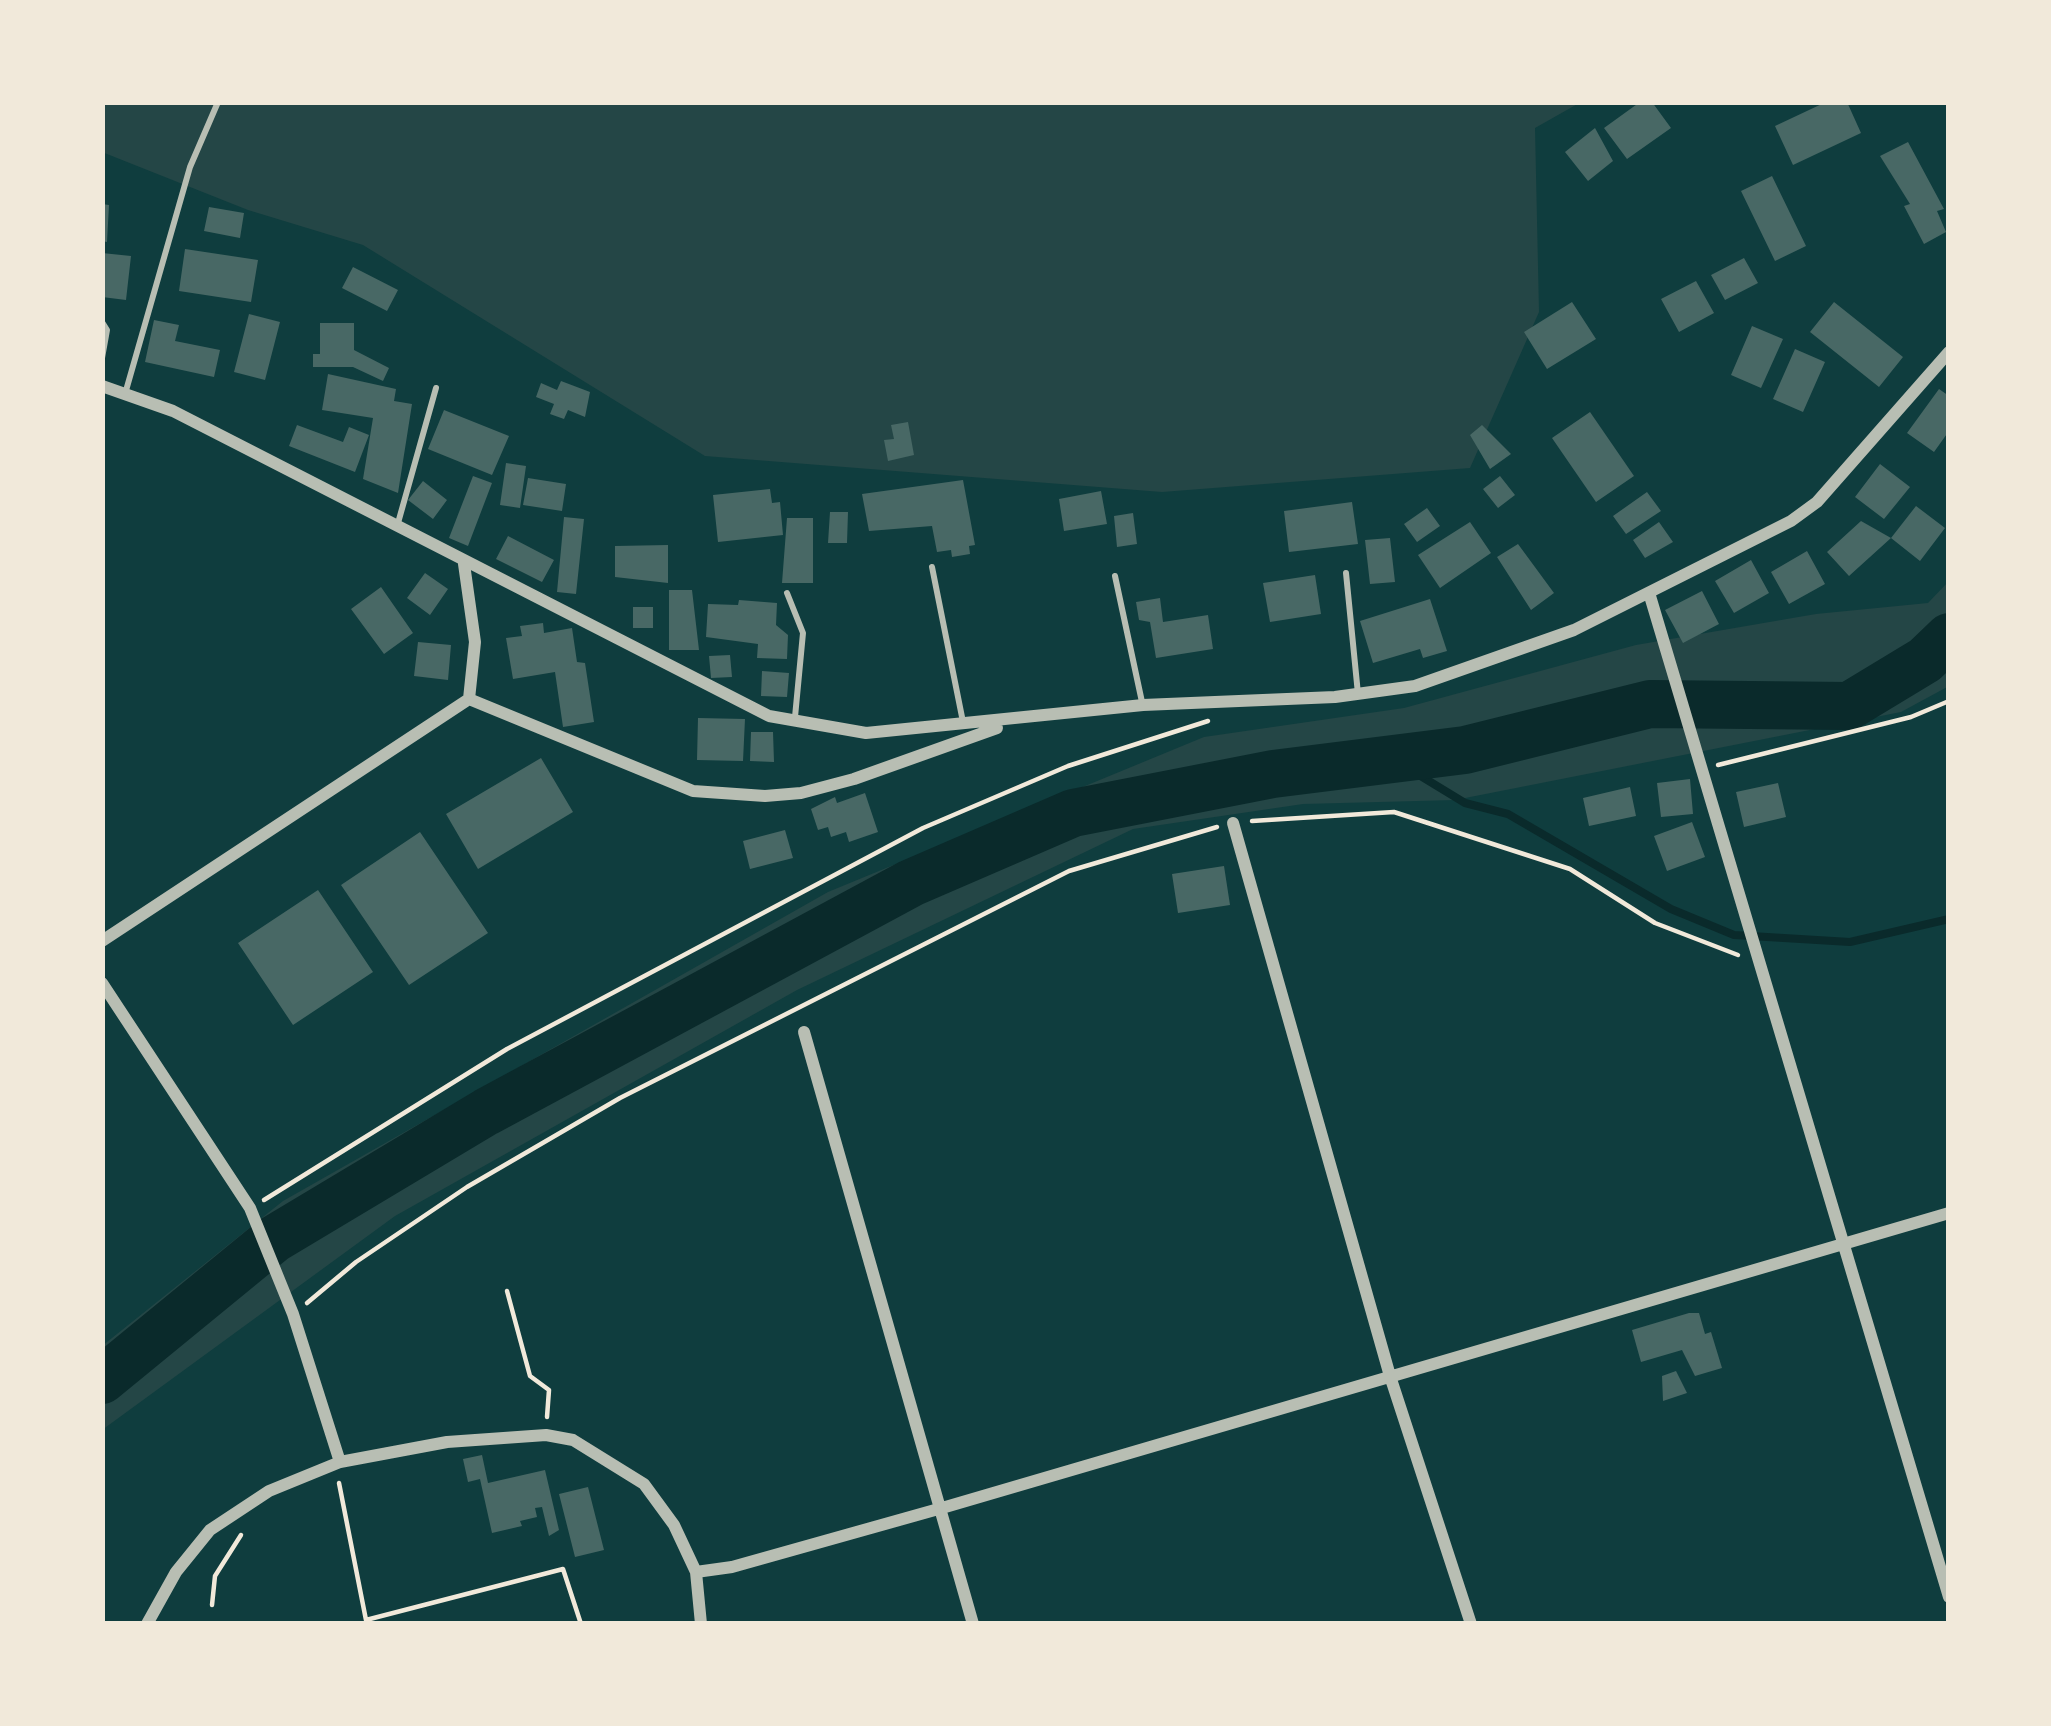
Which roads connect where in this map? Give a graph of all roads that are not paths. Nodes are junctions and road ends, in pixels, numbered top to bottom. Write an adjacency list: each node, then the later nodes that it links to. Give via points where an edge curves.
1 (218, 102): 7 (lane, via 190,167)
2 (102, 322): 4 (lane)
3 (1949, 352): 14 (street, via 1817,502)
4 (102, 358)
5 (102, 386): 7 (street)
6 (436, 388): 8 (lane)
7 (124, 394): 8 (street)
8 (398, 524): 9 (street)
9 (464, 564): 16 (street, via 476,642); 19 (street)
10 (932, 567): 20 (lane)
11 (1346, 572): 15 (lane)
12 (1115, 576): 17 (lane)
13 (787, 593): 19 (lane, via 803,632)
14 (1650, 596): 15 (street, via 1415,686); 26 (street)
15 (1358, 694): 17 (street)
16 (469, 699): 18 (street, via 693,790 765,796 854,778); 22 (street)
17 (1143, 705): 18 (street)
18 (1015, 721): 20 (street)
19 (794, 722): 20 (street, via 866,733)
20 (964, 725)
21 (1233, 823): 27 (street)
22 (102, 941)
23 (102, 983): 28 (street, via 252,1214)
24 (804, 1032): 29 (street)
25 (1949, 1214): 26 (street)
26 (1843, 1245): 27 (street); 31 (street)
27 (1390, 1376): 29 (street); 36 (street)
28 (340, 1462): 30 (street, via 447,1442 573,1440 644,1484); 33 (street, via 269,1491 210,1530)
29 (942, 1508): 30 (street); 35 (street)
30 (696, 1572): 32 (street)
31 (1949, 1597)
32 (699, 1621): 34 (street)
33 (147, 1624)
34 (682, 1624)
35 (973, 1624)
36 (1471, 1624)

